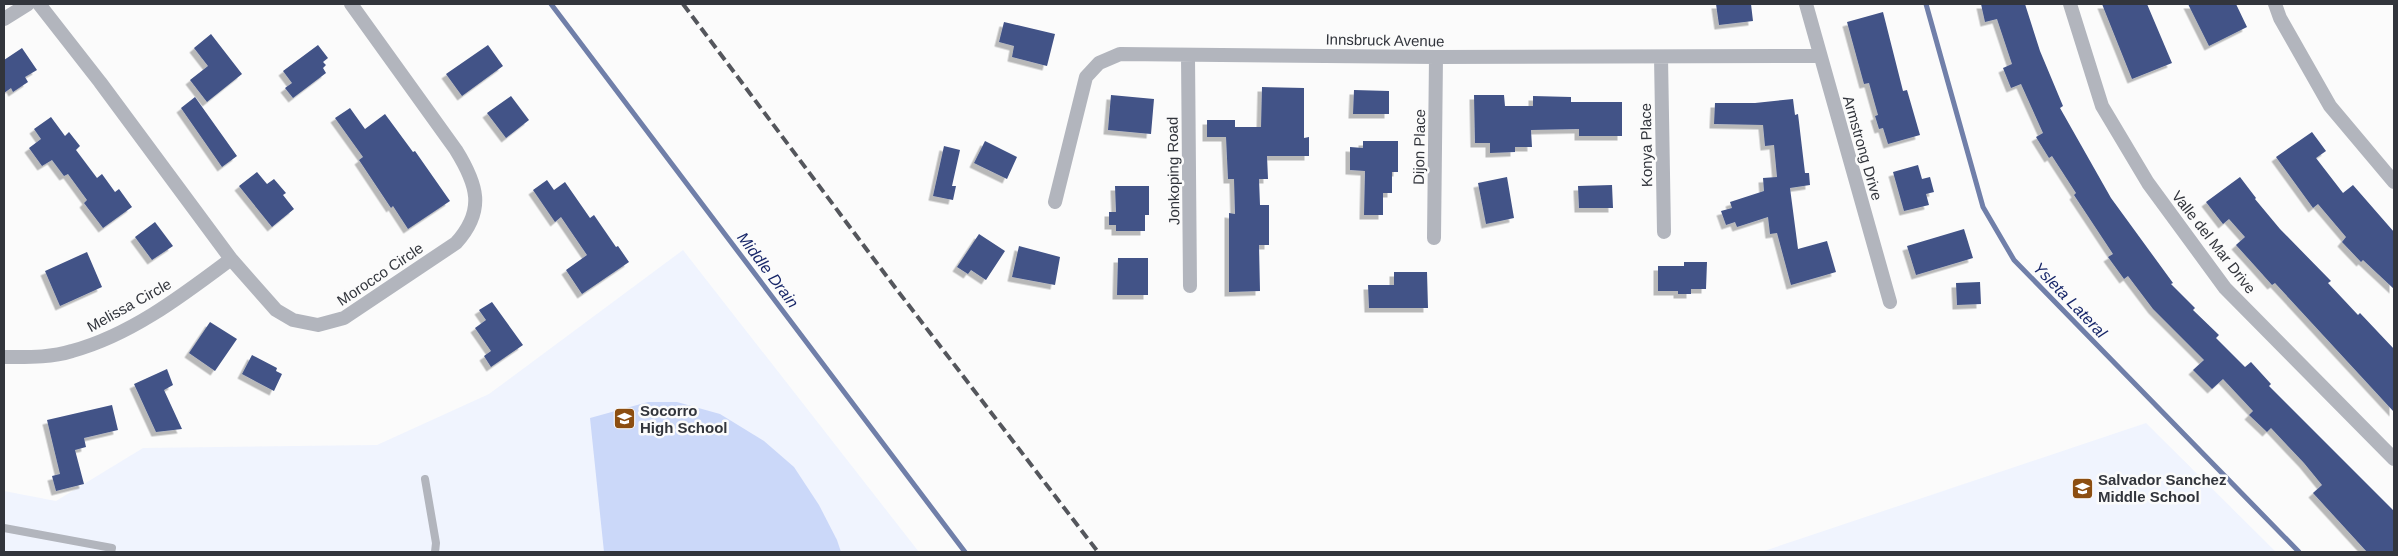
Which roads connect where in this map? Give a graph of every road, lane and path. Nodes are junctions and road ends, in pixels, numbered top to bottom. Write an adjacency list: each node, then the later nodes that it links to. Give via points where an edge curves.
1 (28, 4): 7 (street)
2 (39, 4): 16 (street, Morocco Circle)
3 (351, 4): 16 (street, Morocco Circle, via 469,170 475,186 476,204 472,220 456,243 344,318 318,326 293,320 276,310)
4 (1806, 4): 9 (street, Armstrong Drive)
5 (2070, 4): 20 (street, Valle del Mar Drive, via 2102,106 2148,183 2225,288)
6 (2275, 4): 12 (street, via 2330,106)
7 (4, 19)
8 (1188, 56): 10 (street, Innsbruck Avenue); 13 (street, Innsbruck Avenue, via 1120,54 1092,68 1082,89); 17 (street, Jonkoping Road)
9 (1820, 56): 11 (street, Innsbruck Avenue); 18 (street, Armstrong Drive)
10 (1436, 57): 11 (street, Innsbruck Avenue); 15 (street, Dijon Place)
11 (1661, 57): 14 (street, Konya Place)
12 (2394, 182)
13 (1055, 202)
14 (1664, 232)
15 (1434, 238)
16 (231, 260): 19 (street, Melissa Circle, via 192,288 102,341 72,352)
17 (1190, 286)
18 (1890, 302)
19 (4, 357)
20 (2394, 459)
21 (424, 480): 24 (lane)
22 (4, 528): 23 (lane, via 112,548)
23 (111, 552)
24 (435, 552)

